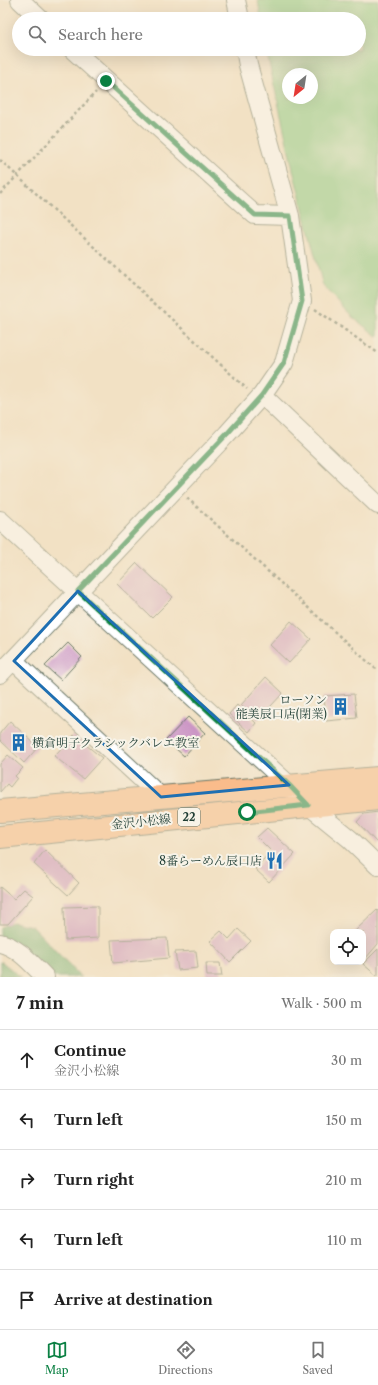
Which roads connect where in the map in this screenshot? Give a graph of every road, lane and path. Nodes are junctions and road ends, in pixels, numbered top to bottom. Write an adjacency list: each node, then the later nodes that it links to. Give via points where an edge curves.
1 (20, 0): 3 (street)
2 (236, 0): 4 (street)
3 (33, 12)
4 (239, 12)
5 (79, 56): 7 (street)
6 (246, 56): 11 (street)
7 (106, 81): 9 (path); 11 (street, via 255,215)
8 (0, 160): 9 (path)
9 (17, 176): 10 (path); 14 (path, via 249,391)
10 (0, 194)
11 (290, 216): 12 (street)
12 (302, 301): 13 (path); 14 (street, via 284,363)
13 (378, 353)
14 (262, 395): 15 (street); 16 (street)
15 (176, 488): 18 (street); 20 (path)
16 (378, 505)
17 (0, 520): 18 (street)
18 (78, 591): 19 (street); 23 (street)
19 (14, 661): 21 (street); 24 (street)
20 (378, 671)
21 (0, 674)
22 (378, 778): 23 (main road, 金沢小松線 / 22)
23 (289, 785): 24 (main road, 金沢小松線 / 22); 26 (street)
24 (161, 797): 27 (main road, 金沢小松線 / 22)
25 (378, 799): 26 (main road, 金沢小松線 / 22)
26 (308, 805): 28 (main road, 金沢小松線 / 22); 29 (street)
27 (0, 811)
28 (0, 837)
29 (378, 866)
30 (0, 943): 31 (street, via 8,945 28,960)
31 (45, 977)

